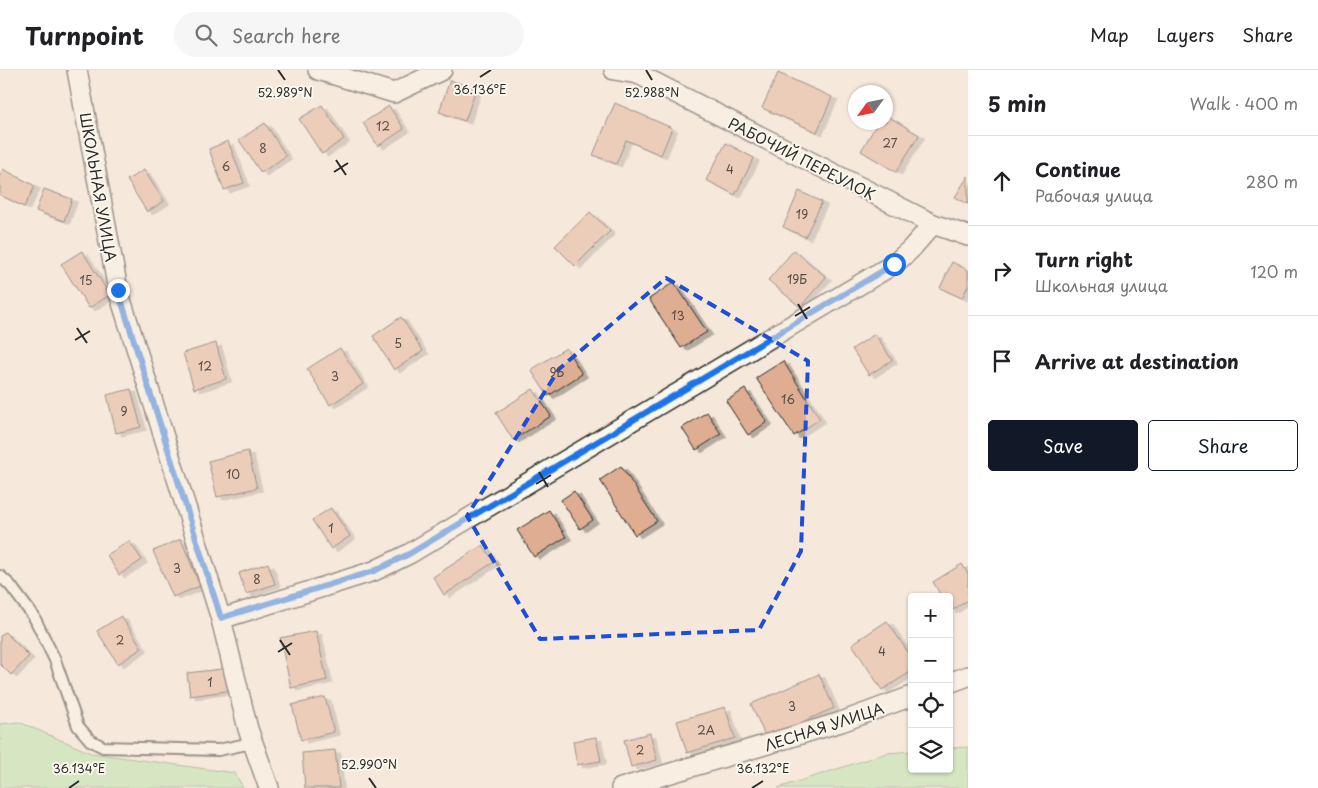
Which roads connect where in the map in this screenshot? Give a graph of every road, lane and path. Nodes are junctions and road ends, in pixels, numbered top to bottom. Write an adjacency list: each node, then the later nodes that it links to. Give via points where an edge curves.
1 (77, 70): 9 (street, ШКОЛЬНАЯ УЛИЦА, via 118,290)
2 (318, 70): 3 (street, via 394,93)
3 (442, 70)
4 (614, 70): 5 (street, РАБОЧИЙ ПЕРЕУЛОК)
5 (640, 72): 6 (street, РАБОЧИЙ ПЕРЕУЛОК)
6 (933, 224): 7 (street, РАБОЧИЙ ПЕРЕУЛОК); 9 (street, via 894,264 409,554 374,571)
7 (968, 236)
8 (0, 576): 13 (lane, via 34,617 55,660 78,726 90,740 103,747 218,750)
9 (221, 618): 13 (street, ШКОЛЬНАЯ УЛИЦА)
10 (968, 676): 11 (street)
11 (953, 682)
12 (908, 697): 15 (street, ЛЕСНАЯ УЛИЦА, via 841,722)
13 (252, 742): 14 (street, ШКОЛЬНАЯ УЛИЦА)
14 (270, 788)
15 (621, 788)

